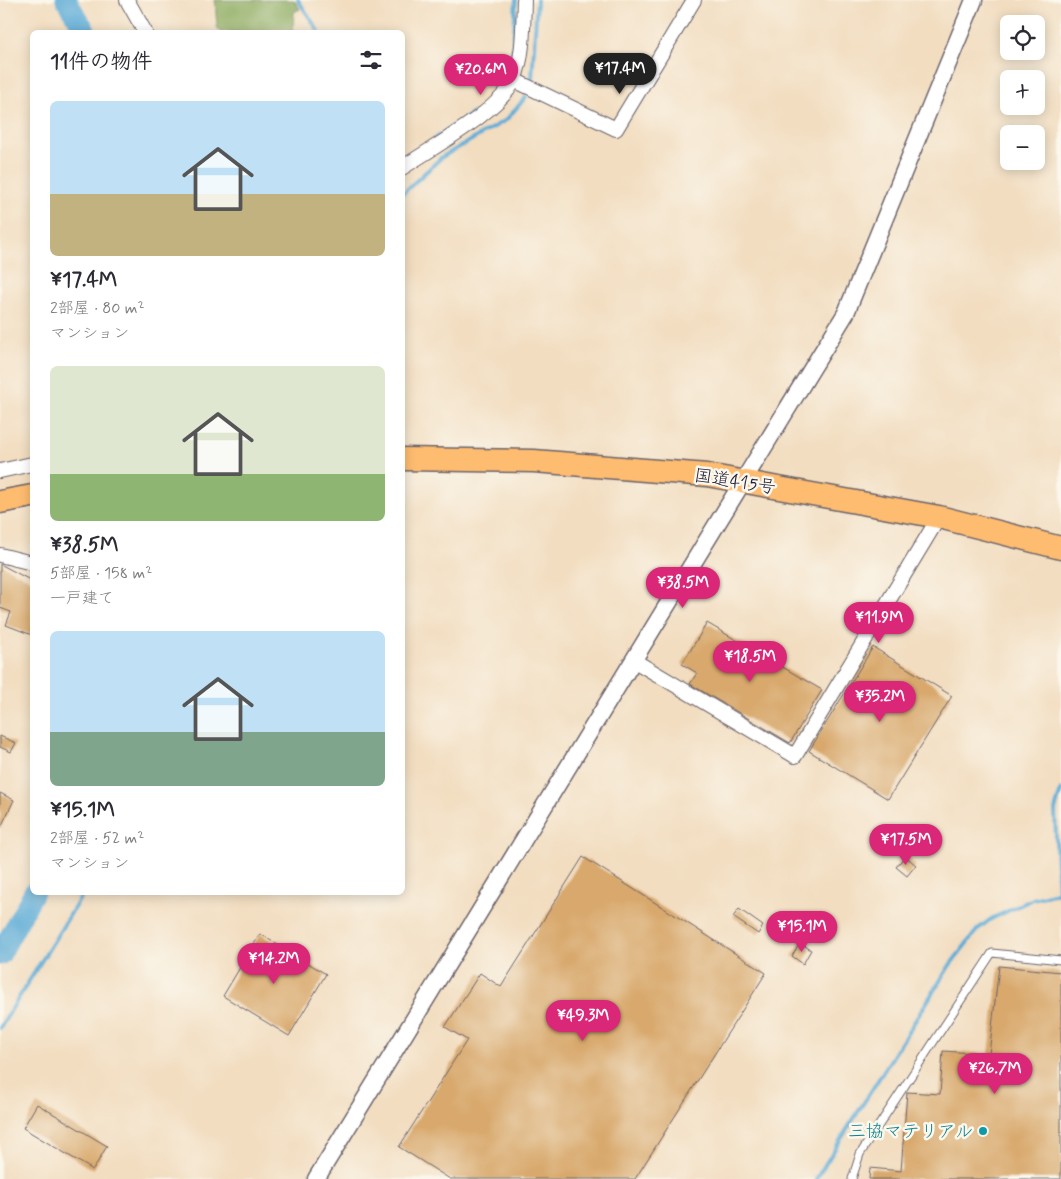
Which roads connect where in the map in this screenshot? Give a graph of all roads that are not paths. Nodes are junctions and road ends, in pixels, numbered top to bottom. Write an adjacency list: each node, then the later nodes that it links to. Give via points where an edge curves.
1 (127, 0): 5 (street)
2 (524, 0): 6 (street, via 522,47)
3 (694, 0): 6 (street, via 616,129)
4 (974, 0): 11 (street, via 846,313)
5 (143, 30)
6 (514, 80): 7 (street, via 502,97 477,118)
7 (405, 166)
8 (405, 459): 11 (highway, 国道415号, via 534,461 707,475)
9 (30, 464): 10 (street)
10 (0, 471)
11 (742, 481): 14 (highway, 国道415号); 18 (street)
12 (30, 496): 13 (highway)
13 (0, 502)
14 (939, 517): 15 (highway, 国道415号); 18 (street, via 795,756)
15 (1061, 548)
16 (0, 555): 17 (street)
17 (30, 562)
18 (633, 660): 20 (street)
19 (1061, 960): 21 (lane, via 992,953 860,1154)
20 (316, 1179)
21 (852, 1179)

